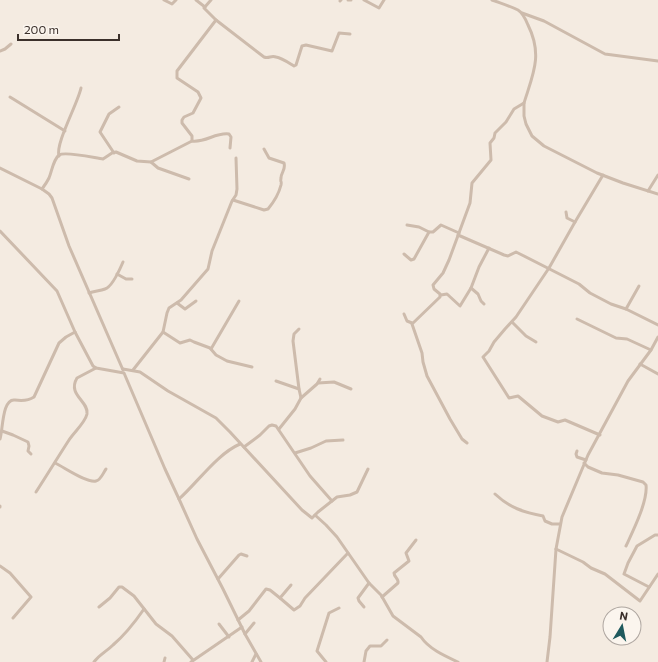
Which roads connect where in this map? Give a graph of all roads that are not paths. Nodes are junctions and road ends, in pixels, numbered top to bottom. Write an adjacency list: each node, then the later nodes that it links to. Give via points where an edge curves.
1 (164, 0): 2 (street, via 172,4)
2 (176, 0)
3 (196, 0): 8 (street)
4 (211, 0): 8 (street)
5 (364, 0): 6 (street, via 379,8)
6 (384, 0)
7 (492, 0): 9 (street)
8 (205, 7): 10 (street, via 204,9)
9 (521, 13): 14 (street, via 544,21 605,54); 17 (street, via 534,37 536,59)
10 (216, 20): 11 (street, via 264,57 275,56 294,66 302,46 306,44 332,51 338,33); 20 (street, via 177,71 177,78 198,92 201,98 193,113 182,120 182,124 192,136)
11 (350, 34)
12 (11, 44): 13 (street)
13 (0, 51)
14 (658, 61)
15 (81, 88): 19 (street)
16 (10, 97): 19 (street)
17 (524, 103): 28 (street, via 526,124 536,140); 40 (street, via 514,109 490,143 491,160 472,183 470,203)
18 (119, 107): 23 (street, via 110,112 100,132)
19 (65, 131): 24 (street, via 58,149)
20 (192, 141): 21 (street, via 224,133 231,137); 26 (street)
21 (230, 148)
22 (264, 149): 34 (street, via 269,158 285,165 280,186 271,205 264,210)
23 (114, 152): 24 (street, via 103,159 69,154); 26 (street, via 137,161)
24 (59, 156): 31 (street)
25 (236, 158): 34 (street, via 237,189)
26 (150, 162): 30 (street, via 158,168)
27 (0, 168): 31 (street)
28 (603, 175): 32 (street); 36 (street)
29 (658, 175): 32 (street)
30 (189, 179)
31 (42, 189): 49 (street, via 49,194 55,205)
32 (648, 191): 33 (street)
33 (658, 194)
34 (233, 200): 53 (street, via 212,251 208,269)
35 (566, 212): 36 (street, via 567,218)
36 (575, 222): 44 (street)
37 (408, 225): 39 (street)
38 (0, 231): 62 (street, via 57,291)
39 (429, 232): 40 (street, via 442,225); 42 (street, via 414,259 411,260)
40 (459, 234): 41 (street); 50 (street, via 445,269 433,285)
41 (489, 248): 44 (street, via 508,256 517,252); 48 (street)
42 (404, 254)
43 (123, 262): 45 (street)
44 (549, 268): 55 (street, via 611,304); 59 (street)
45 (117, 274): 46 (street); 49 (street, via 106,289)
46 (132, 279)
47 (640, 286): 55 (street)
48 (471, 288): 50 (street, via 460,306 447,294); 54 (street)
49 (89, 293): 72 (street)
50 (441, 295): 58 (street)
51 (196, 301): 53 (street, via 185,309)
52 (239, 301): 66 (street)
53 (177, 303): 63 (street, via 168,311)
54 (484, 304)
55 (626, 309): 60 (street)
56 (404, 314): 58 (street, via 407,321)
57 (577, 319): 67 (street, via 616,338 624,338)
58 (412, 322): 85 (street, via 427,376 456,430)
59 (512, 322): 65 (street); 82 (street, via 483,357 508,397 518,396 542,416 558,422 566,420)
60 (658, 325)
61 (299, 329): 77 (street, via 293,338)
62 (75, 332): 69 (street); 81 (street, via 59,343 34,397 9,402)
63 (163, 332): 66 (street, via 180,343 190,340); 71 (street)
64 (658, 337): 67 (street)
65 (536, 342)
66 (211, 349): 70 (street, via 227,361)
67 (651, 350): 68 (street)
68 (640, 364): 73 (street); 82 (street, via 620,395)
69 (96, 368): 72 (street); 92 (street, via 76,380 74,389 85,407 86,415)
70 (252, 368)
71 (133, 370): 72 (street); 86 (street, via 144,374 216,418)
72 (123, 371): 97 (street, via 164,470)
73 (658, 374)
74 (320, 379): 76 (street)
75 (276, 382): 77 (street)
76 (318, 383): 78 (street, via 334,382); 79 (street)
77 (299, 389): 79 (street)
78 (351, 389)
79 (301, 398): 80 (street)
80 (279, 429): 87 (street, via 274,425 269,426); 89 (street)
81 (2, 431): 83 (street); 90 (street, via 28,442 28,452)
82 (600, 435): 91 (street)
83 (0, 439)
84 (343, 440): 89 (street, via 326,441)
85 (467, 443)
86 (240, 444): 87 (street); 97 (street, via 233,447)
87 (244, 447): 99 (street, via 302,510 312,518)
88 (577, 451): 91 (street, via 577,457)
89 (295, 453): 98 (street, via 310,476)
90 (31, 454)
91 (585, 461): 100 (street); 103 (street, via 588,467 602,474 618,474 646,485 640,512)
92 (55, 463): 93 (street, via 94,481 99,479); 95 (street)
93 (106, 469)
94 (368, 469): 98 (street, via 357,492 350,496 337,497)
95 (36, 492)
96 (495, 494): 100 (street, via 520,511 543,516 545,521 552,524)
97 (179, 499): 109 (street)
98 (332, 501): 99 (street)
99 (315, 515): 105 (street)
100 (560, 524): 104 (street)
101 (658, 535): 112 (street, via 637,546 624,574)
102 (416, 540): 113 (street, via 406,553 409,561 394,573 398,583)
103 (626, 546)
104 (556, 549): 112 (street, via 605,574 640,601); 135 (street)
105 (348, 553): 110 (street); 114 (street, via 297,609 292,609)
106 (247, 556): 109 (street, via 239,555)
107 (0, 566): 119 (street, via 32,597)
108 (658, 574): 112 (street)
109 (218, 579): 120 (street)
110 (369, 583): 113 (street); 116 (street, via 358,598)
111 (291, 585): 114 (street)
112 (650, 587)
113 (382, 597): 134 (street, via 396,620 437,652)
114 (280, 598): 120 (street, via 266,590)
115 (99, 607): 118 (street, via 121,586 134,596)
116 (364, 607)
117 (340, 608): 132 (street, via 329,613 317,651)
118 (144, 609): 128 (street, via 156,624 172,636); 129 (street, via 124,636)
119 (13, 618)
120 (238, 620): 123 (street)
121 (254, 623): 124 (street)
122 (219, 624): 125 (street)
123 (242, 628): 124 (street); 125 (street)
124 (245, 634): 127 (street)
125 (229, 637): 128 (street)
126 (387, 640): 133 (street, via 381,646 370,646)
127 (256, 654): 130 (street); 131 (street)
128 (192, 661)
129 (94, 662)
130 (252, 662)
131 (261, 662)
132 (326, 662)
133 (364, 662)
134 (458, 662)
135 (547, 662)

